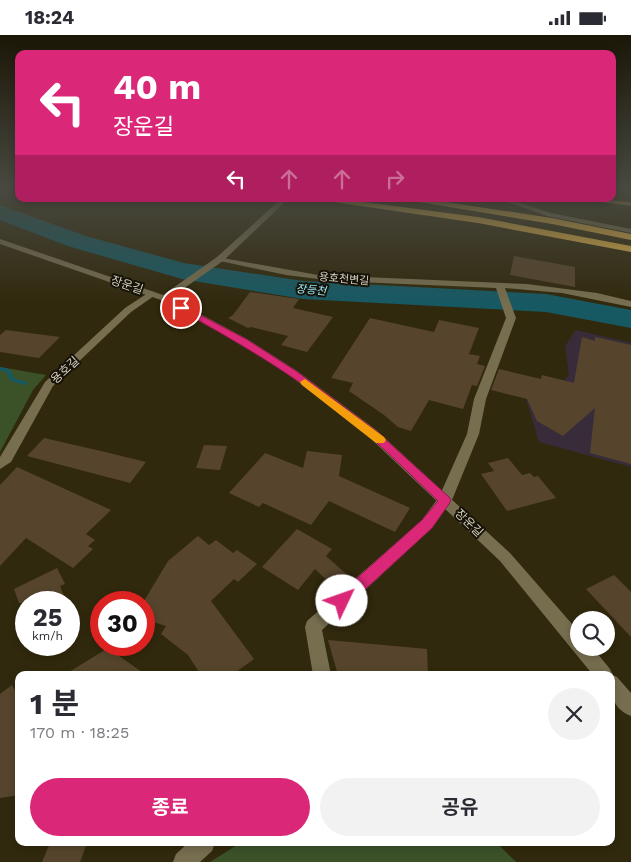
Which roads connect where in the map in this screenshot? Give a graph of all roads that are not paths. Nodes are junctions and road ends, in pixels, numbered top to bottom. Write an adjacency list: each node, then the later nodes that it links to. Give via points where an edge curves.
1 (255, 227): 9 (street)
2 (517, 227): 8 (highway)
3 (580, 227): 6 (highway)
4 (608, 227): 5 (street)
5 (631, 231)
6 (631, 237)
7 (0, 241): 11 (street, 장운길)
8 (631, 249)
9 (218, 261): 10 (street, 용호천변길, via 349,280); 12 (street)
10 (501, 288): 13 (street, 용호천변길, via 576,293); 15 (street, via 511,318 480,399 473,433)
11 (151, 294): 12 (street, 장운길); 14 (street, 용호길, via 128,310 49,384 6,459)
12 (168, 296): 15 (street, 장운길, via 293,373 371,432)
13 (631, 304)
14 (0, 464)
15 (445, 500): 16 (street, 장운길, via 505,557); 18 (street, via 427,524 313,627)
16 (570, 634)
17 (588, 656): 19 (street, 장운길)
18 (321, 671)
19 (601, 671)
20 (615, 688): 21 (street)
21 (631, 707)
22 (201, 846): 23 (street)
23 (184, 862)

